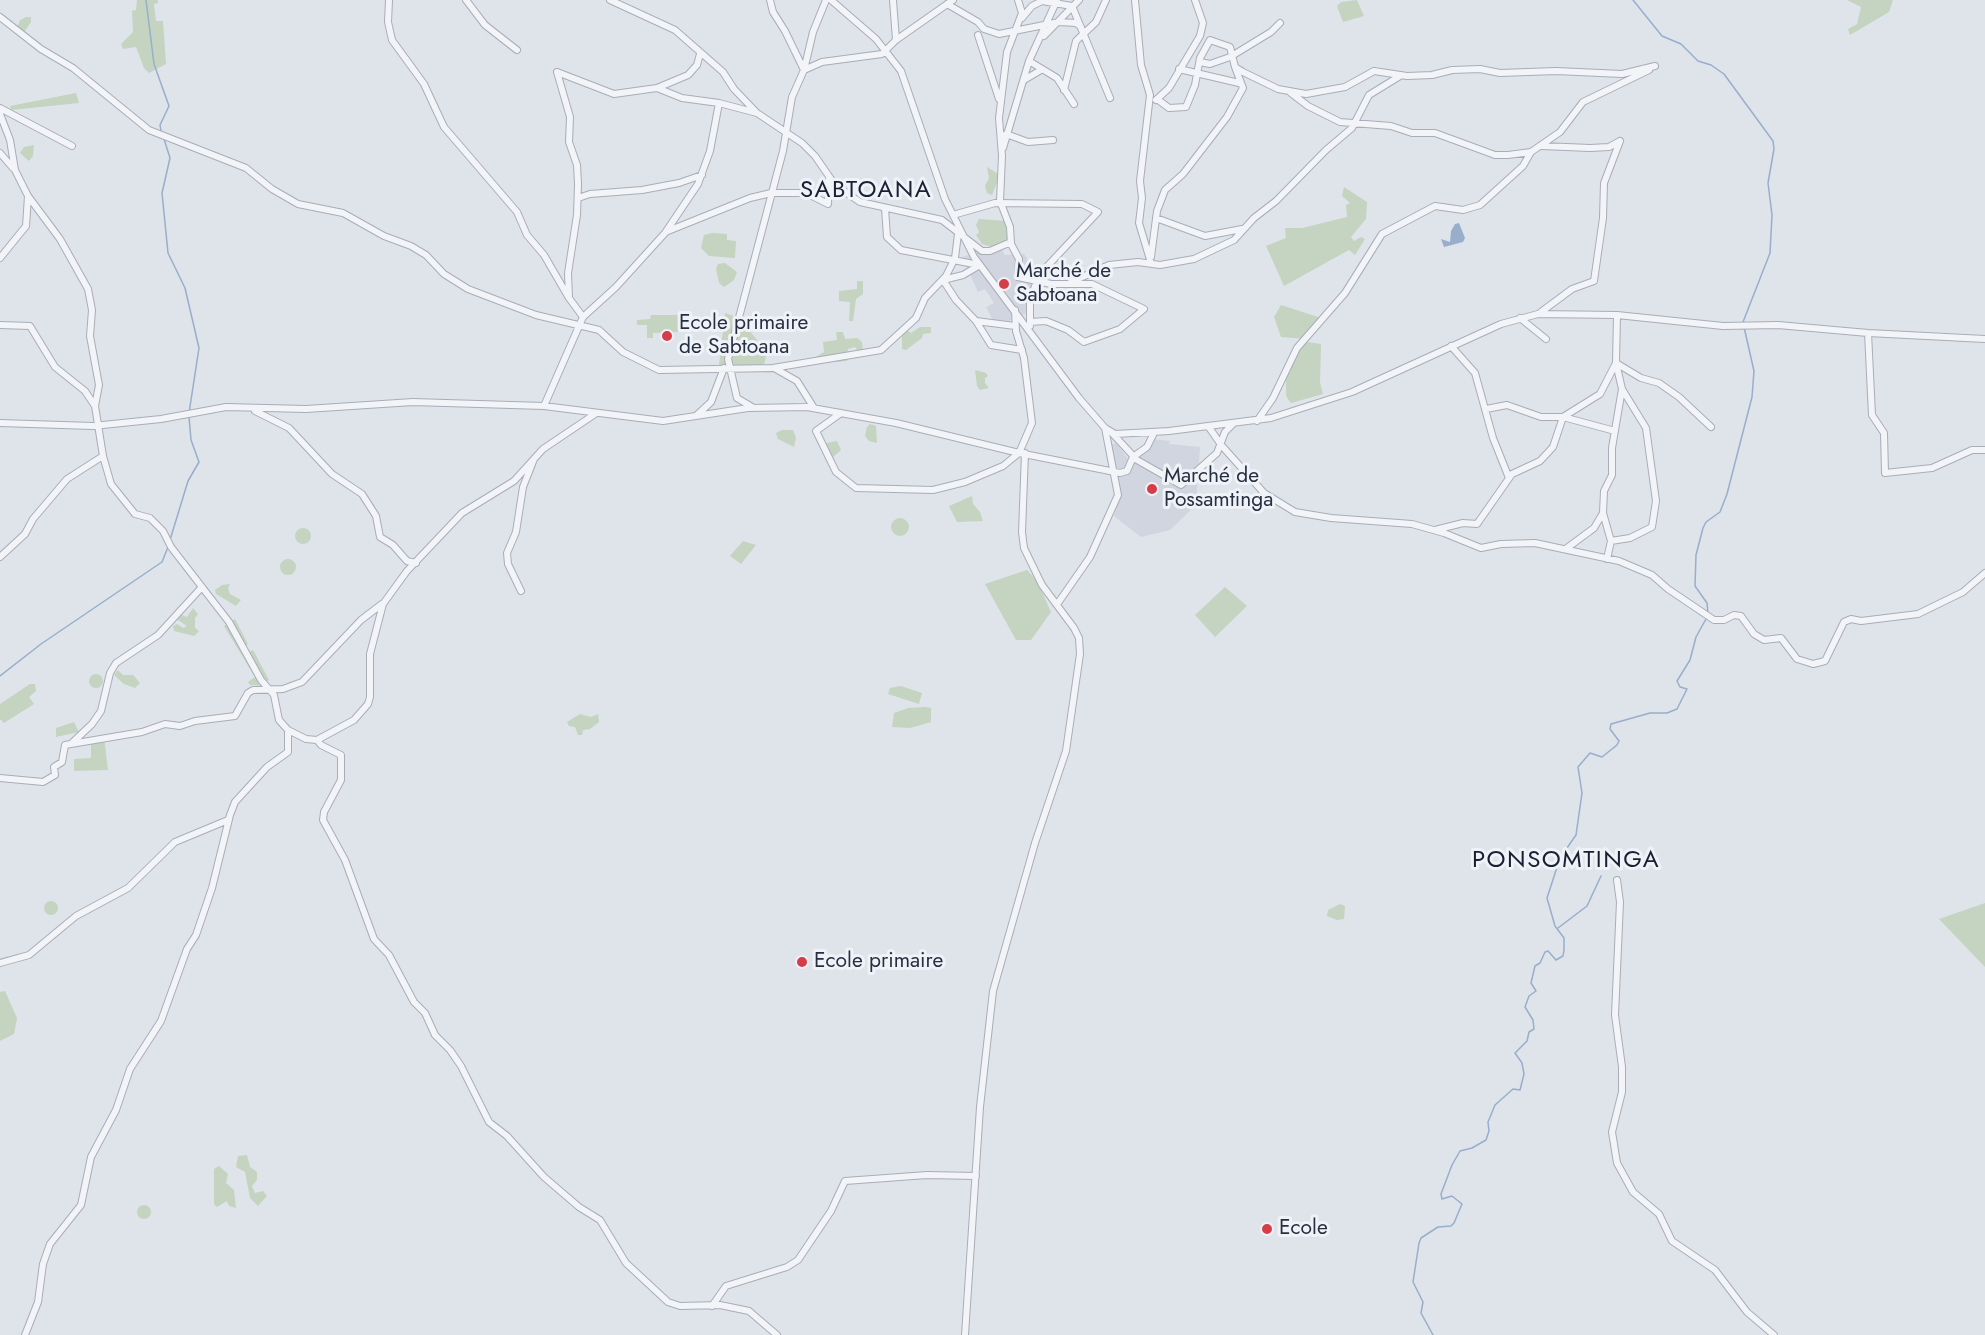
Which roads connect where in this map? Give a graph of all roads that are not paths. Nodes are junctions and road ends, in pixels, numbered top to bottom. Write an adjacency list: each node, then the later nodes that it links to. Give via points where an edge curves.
1 (389, 0): 83 (street, via 387,22 392,40 424,84 444,127 516,212)
2 (466, 0): 27 (street, via 485,25)
3 (610, 0): 29 (street, via 667,25)
4 (770, 0): 35 (street)
5 (826, 0): 35 (street)
6 (831, 0): 28 (street)
7 (893, 0): 25 (street)
8 (1018, 0): 18 (street, via 1022,14)
9 (1079, 0): 15 (street)
10 (1106, 0): 23 (street, via 1096,22)
11 (1135, 0): 50 (street)
12 (1195, 0): 34 (street, via 1203,23 1200,36)
13 (1056, 1): 15 (street); 18 (street, via 1032,6); 20 (street)
14 (950, 2): 22 (street, via 984,30 999,34); 25 (street)
15 (1072, 6): 17 (street); 21 (street)
16 (0, 17): 92 (street, via 41,49 74,68 149,130 246,168 272,189 304,206 343,213 411,246 468,289 536,315)
17 (1059, 22): 20 (street); 21 (street); 26 (street)
18 (1018, 23): 22 (street)
19 (1280, 23): 30 (street)
20 (1047, 24): 22 (street); 26 (street)
21 (1081, 27): 23 (street)
22 (1014, 30): 46 (street)
23 (1084, 33): 42 (street, via 1076,41); 44 (street)
24 (978, 35): 46 (street)
25 (896, 40): 28 (street)
26 (1040, 40): 31 (street)
27 (518, 50)
28 (886, 50): 35 (street, via 869,58 822,62); 70 (street, via 908,86)
29 (700, 54): 41 (street, via 697,66 688,75); 51 (street, via 723,72)
30 (1230, 57): 32 (street, via 1210,64); 32 (street, via 1230,47 1210,40); 33 (street)
31 (1029, 61): 36 (street); 39 (street)
32 (1200, 62): 37 (street)
33 (1235, 67): 40 (street); 43 (street)
34 (1179, 69): 37 (street); 45 (street, via 1169,88)
35 (804, 70): 54 (street, via 792,97)
36 (1041, 70): 39 (street); 42 (street, via 1057,78)
37 (1198, 74): 40 (street); 45 (street, via 1186,107 1169,108)
38 (1401, 76): 43 (street, via 1374,71 1336,90 1311,95); 53 (street, via 1369,95); 58 (street, via 1480,69 1500,73 1622,74 1655,66 1583,102 1560,132)
39 (1023, 80): 55 (street)
40 (1239, 83): 71 (street, via 1243,88 1227,117 1183,174 1165,190)
41 (657, 88): 47 (street, via 682,99); 67 (street, via 614,94 557,72 570,117 569,142 577,165)
42 (1064, 90): 48 (street)
43 (1289, 92): 53 (street, via 1330,118)
44 (1110, 98)
45 (1157, 99): 50 (street)
46 (1000, 102): 61 (street)
47 (719, 103): 51 (street); 63 (street)
48 (1074, 104)
49 (0, 108): 57 (street)
50 (1150, 108): 78 (street, via 1140,180 1139,223)
51 (758, 113): 54 (street)
52 (0, 114): 62 (street, via 9,136)
53 (1354, 124): 59 (street, via 1435,133 1494,155); 72 (street)
54 (786, 133): 64 (street, via 808,149); 65 (street)
55 (1006, 134): 56 (street, via 1028,142); 61 (street)
56 (1053, 140)
57 (72, 146)
58 (1540, 146): 59 (street); 85 (street, via 1598,148 1620,141 1604,183 1594,281 1572,289)
59 (1530, 152): 114 (street, via 1523,166 1480,205 1463,210 1435,206 1382,234 1346,293 1297,348)
60 (0, 153): 62 (street)
61 (1002, 156): 68 (street)
62 (15, 170): 66 (street)
63 (702, 175): 67 (street, via 642,190); 73 (street)
64 (829, 177): 65 (street, via 828,204 806,193); 69 (street, via 860,202)
65 (771, 193): 73 (street); 102 (street)
66 (28, 196): 76 (street, via 26,226); 104 (street, via 48,219 88,289 92,310 90,336 99,385)
67 (578, 198): 83 (street, via 568,273)
68 (1002, 205): 70 (street, via 990,204); 75 (street); 81 (street, via 1082,204 1098,212 1048,262)
69 (885, 208): 74 (street, via 934,218); 77 (street, via 887,237 900,250)
70 (952, 215): 74 (street)
71 (1156, 218): 72 (street, via 1205,236); 78 (street)
72 (1245, 228): 78 (street, via 1234,240 1199,257)
73 (665, 233): 87 (street)
74 (961, 236): 75 (street, via 986,252); 77 (street); 79 (street)
75 (1011, 242): 81 (street, via 1019,260 1018,277)
76 (0, 258)
77 (954, 261): 79 (street); 80 (street)
78 (1151, 264): 82 (street, via 1109,265)
79 (980, 265): 80 (street); 84 (street)
80 (943, 280): 89 (street); 101 (street, via 925,298 916,318 881,350)
81 (1035, 282): 82 (street); 90 (street)
82 (1071, 282): 90 (street, via 1101,286 1144,309 1120,329 1084,342 1046,321)
83 (569, 298): 87 (street)
84 (1015, 309): 93 (street); 94 (street)
85 (1538, 314): 86 (street); 88 (street)
86 (1617, 315): 95 (street, via 1723,326 1778,325); 100 (street)
87 (583, 317): 92 (street)
88 (1520, 318): 96 (street); 98 (street)
89 (976, 321): 93 (street); 99 (street, via 991,345)
90 (1029, 322): 94 (street)
91 (0, 325): 104 (street, via 30,326 56,367 85,391)
92 (578, 325): 102 (street, via 599,330 623,352 654,369); 105 (street)
93 (1015, 326): 99 (street)
94 (1031, 332): 120 (street)
95 (1868, 333): 97 (street); 125 (street, via 1872,415 1884,433 1885,473 1932,468 1972,450)
96 (1546, 339)
97 (1985, 339)
98 (1451, 346): 108 (street, via 1475,373); 114 (street, via 1352,392)
99 (1022, 350): 126 (street, via 1032,423)
100 (1616, 363): 103 (street); 113 (street, via 1600,394); 119 (street, via 1641,378 1659,383)
101 (773, 368): 102 (street); 107 (street, via 797,381)
102 (727, 369): 106 (street, via 737,398); 112 (street, via 711,402)
103 (1622, 389): 121 (street); 134 (street, via 1646,428 1656,501 1652,527 1624,540)
104 (95, 406): 117 (street)
105 (544, 406): 109 (street, via 413,402); 111 (street)
106 (754, 408): 107 (street); 112 (street)
107 (814, 408): 110 (street)
108 (1486, 409): 113 (street, via 1503,404 1545,418); 131 (street)
109 (252, 410): 117 (street, via 216,408); 138 (street, via 289,428 332,474 362,494 376,516 380,537 407,561)
110 (841, 413): 126 (street); 126 (street, via 816,431 836,472 860,490 933,490 1003,466)
111 (595, 414): 112 (street, via 663,421); 128 (street)
112 (695, 417)
113 (1563, 417): 121 (street); 131 (street, via 1557,441 1544,458)
114 (1257, 421): 116 (street)
115 (0, 423): 117 (street)
116 (1233, 424): 118 (street); 124 (street, via 1225,432)
117 (98, 425): 127 (street)
118 (1208, 426): 123 (street); 124 (street)
119 (1711, 427)
120 (1105, 428): 122 (street); 130 (street)
121 (1615, 431): 132 (street, via 1612,475 1604,491)
122 (1112, 433): 123 (street); 129 (street)
123 (1154, 433): 129 (street, via 1147,447)
124 (1222, 446): 129 (street, via 1181,485); 133 (street, via 1264,493 1295,512 1412,524)
125 (1985, 450)
126 (1022, 453): 130 (street); 142 (street, via 1024,548 1042,585)
127 (102, 456): 136 (street, via 67,479 25,534); 140 (street, via 118,495 135,514 150,518 159,526)
128 (536, 456): 138 (street, via 514,481 453,521); 141 (street, via 523,487 516,532 507,553)
129 (1133, 457): 130 (street, via 1126,471)
130 (1112, 472): 142 (street, via 1118,495 1111,513 1084,568)
131 (1509, 478): 133 (street, via 1476,526 1463,523)
132 (1603, 513): 134 (street); 135 (street, via 1594,528)
133 (1435, 530): 135 (street, via 1481,548 1522,543)
134 (1611, 541): 137 (street)
135 (1567, 548): 137 (street)
136 (0, 557)
137 (1607, 559): 139 (street, via 1647,572 1714,620 1741,616 1754,634 1764,640 1781,638 1797,658 1813,664 1825,661 1844,622 1918,614 1963,592)
138 (416, 563): 143 (street)
139 (1985, 573)
140 (202, 587): 144 (street, via 233,627); 147 (street, via 158,635 116,663 101,711)
141 (521, 591)
142 (1058, 603): 152 (street, via 1079,638 1079,661 1066,751 993,991)
143 (382, 604): 144 (street, via 361,620 302,682 283,689); 146 (street, via 369,654 368,704 351,722)
144 (268, 688): 145 (street, via 281,725); 147 (street, via 248,693 231,718 180,726 165,724 142,732)
145 (288, 730): 146 (street); 149 (street, via 288,752 267,767 235,802)
146 (317, 740): 153 (street, via 341,756 341,780 323,820 345,860 374,939 391,957 414,1002 455,1058 489,1122 544,1177 600,1220 620,1255 650,1288 680,1306)
147 (71, 744): 148 (street, via 65,746 62,762 55,766 55,775 49,779 37,782)
148 (0, 778)
149 (228, 820): 151 (street, via 175,842 128,888 76,916 29,955); 154 (street, via 196,935 161,1021 130,1069 116,1110 92,1157 81,1205 50,1244 38,1302)
150 (1617, 880): 157 (street, via 1620,902 1615,1015 1622,1092 1612,1132 1617,1163 1633,1192 1659,1214 1672,1241 1715,1270 1747,1312)
151 (0, 963)
152 (976, 1176): 153 (street, via 845,1181 805,1253 787,1267 726,1286); 156 (street)
153 (712, 1306): 155 (street, via 749,1311)
154 (25, 1335)
155 (777, 1335)
156 (965, 1335)
157 (1774, 1335)

